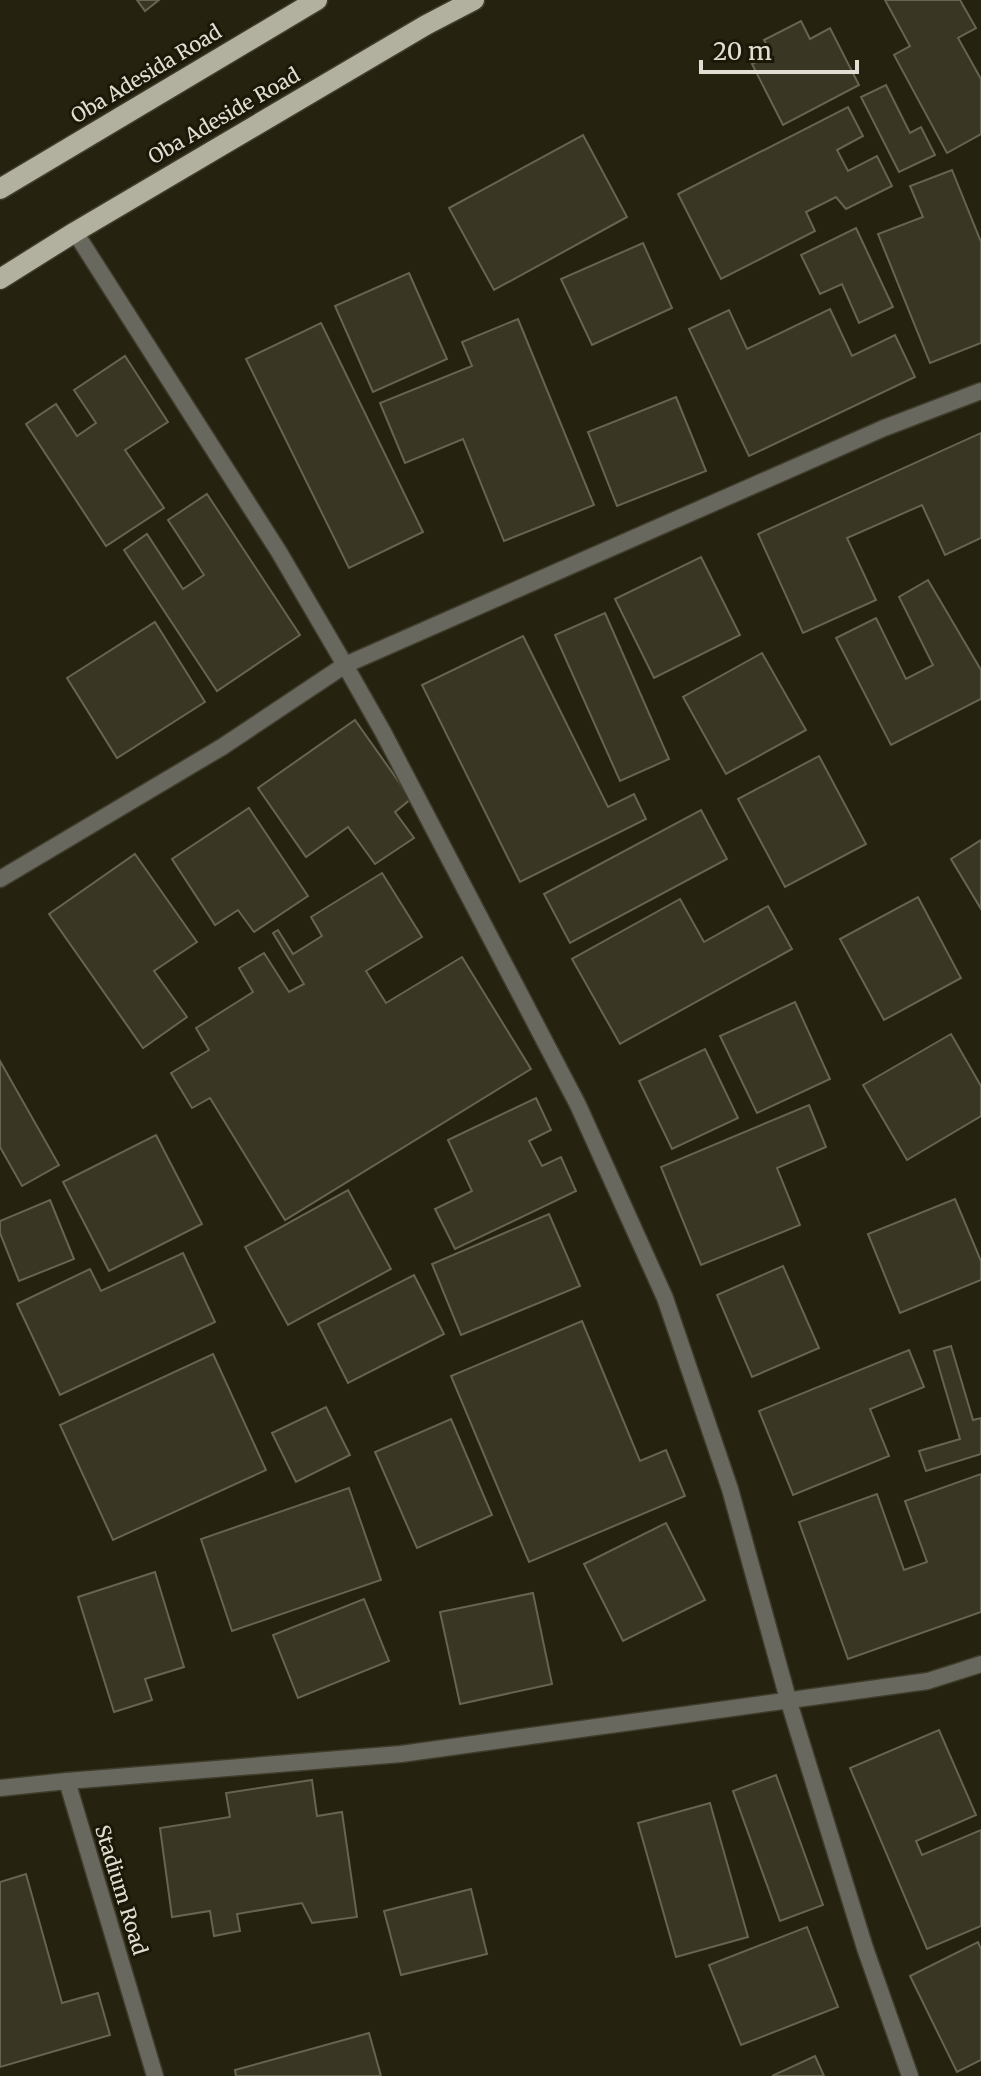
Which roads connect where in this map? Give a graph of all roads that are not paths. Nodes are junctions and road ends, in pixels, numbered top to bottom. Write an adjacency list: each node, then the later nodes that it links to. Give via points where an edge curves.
1 (317, 0): 3 (main road, Oba Adesida Road)
2 (474, 0): 4 (main road, Oba Adeside Road)
3 (0, 189)
4 (75, 232): 5 (main road, Oba Adeside Road); 7 (street)
5 (0, 279)
6 (981, 391): 7 (street, via 884,428)
7 (345, 665): 8 (street, via 222,747); 10 (street, via 578,1105 665,1298 730,1489)
8 (0, 879)
9 (981, 1664): 10 (street, via 928,1681)
10 (788, 1699): 11 (street, via 401,1754); 14 (street)
11 (67, 1781): 12 (street); 13 (street, Stadium Road)
12 (0, 1788)
13 (155, 2076)
14 (910, 2076)

